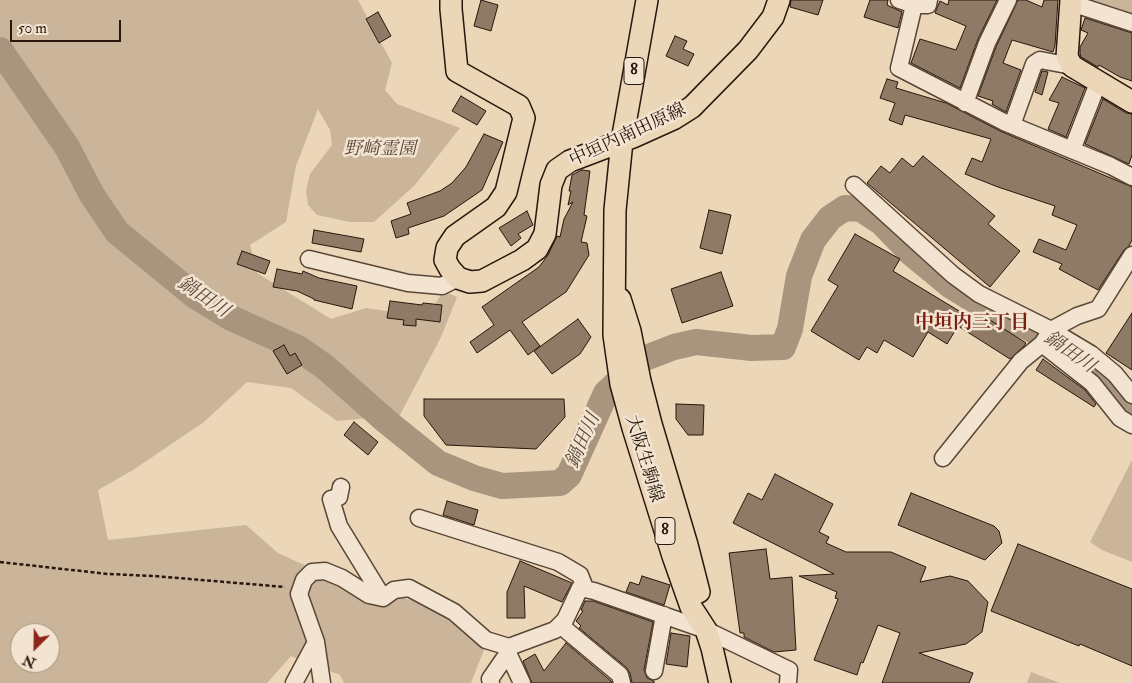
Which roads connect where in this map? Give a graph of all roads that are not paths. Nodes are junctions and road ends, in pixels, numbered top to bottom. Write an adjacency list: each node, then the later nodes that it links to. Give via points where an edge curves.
1 (452, 0): 19 (main road, via 457,71 519,106 524,118 506,192 496,207 455,236 446,248 445,260)
2 (647, 0): 13 (main road, 大阪生駒線 / 8)
3 (779, 0): 13 (main road, 中垣内南田原線, via 773,17 748,50 692,107)
4 (1008, 0): 11 (street, via 987,43)
5 (914, 2): 11 (street, via 899,68)
6 (1071, 2): 7 (street); 8 (main road, via 1067,57)
7 (1132, 23)
8 (1072, 66): 9 (main road); 12 (street, via 1040,60 1034,64)
9 (1098, 83): 10 (main road); 14 (street)
10 (1132, 102)
11 (965, 103): 12 (street)
12 (1012, 125): 14 (street)
13 (622, 141): 19 (main road, 中垣内南田原線, via 570,161 557,170 545,234 537,249 482,281); 31 (main road, 大阪生駒線 / 8, via 615,210 614,279 622,333 621,384 642,426 673,556 691,607)
14 (1072, 150): 15 (street)
15 (1131, 172)
16 (854, 185): 20 (street, via 953,275 979,294)
17 (1132, 254): 20 (street, via 1098,309)
18 (308, 259): 19 (street, via 408,283 442,286)
19 (458, 278)
20 (1051, 330): 21 (street); 22 (street, via 1091,354 1115,374)
21 (1042, 344): 23 (street, via 1092,383 1120,418); 24 (street, via 1021,361)
22 (1132, 395)
23 (1132, 425)
24 (943, 458)
25 (341, 488): 28 (street, via 339,497 331,499 339,526)
26 (419, 518): 27 (street, via 558,562 580,575)
27 (585, 588): 29 (street); 30 (street, via 580,588)
28 (383, 598): 32 (street, via 369,595 325,571 312,572 304,580 299,594); 33 (street, via 394,590 409,588 454,612 486,640)
29 (664, 615): 31 (street); 34 (street)
30 (560, 625): 33 (street); 39 (street, via 620,675)
31 (706, 630): 40 (main road, 大阪生駒線 / 8); 41 (street, via 789,670)
32 (316, 642): 35 (street); 36 (street)
33 (509, 650): 37 (street); 38 (street)
34 (654, 671)
35 (294, 683)
36 (322, 683)
37 (490, 683)
38 (522, 683)
39 (622, 683)
40 (720, 683)
41 (788, 683)

